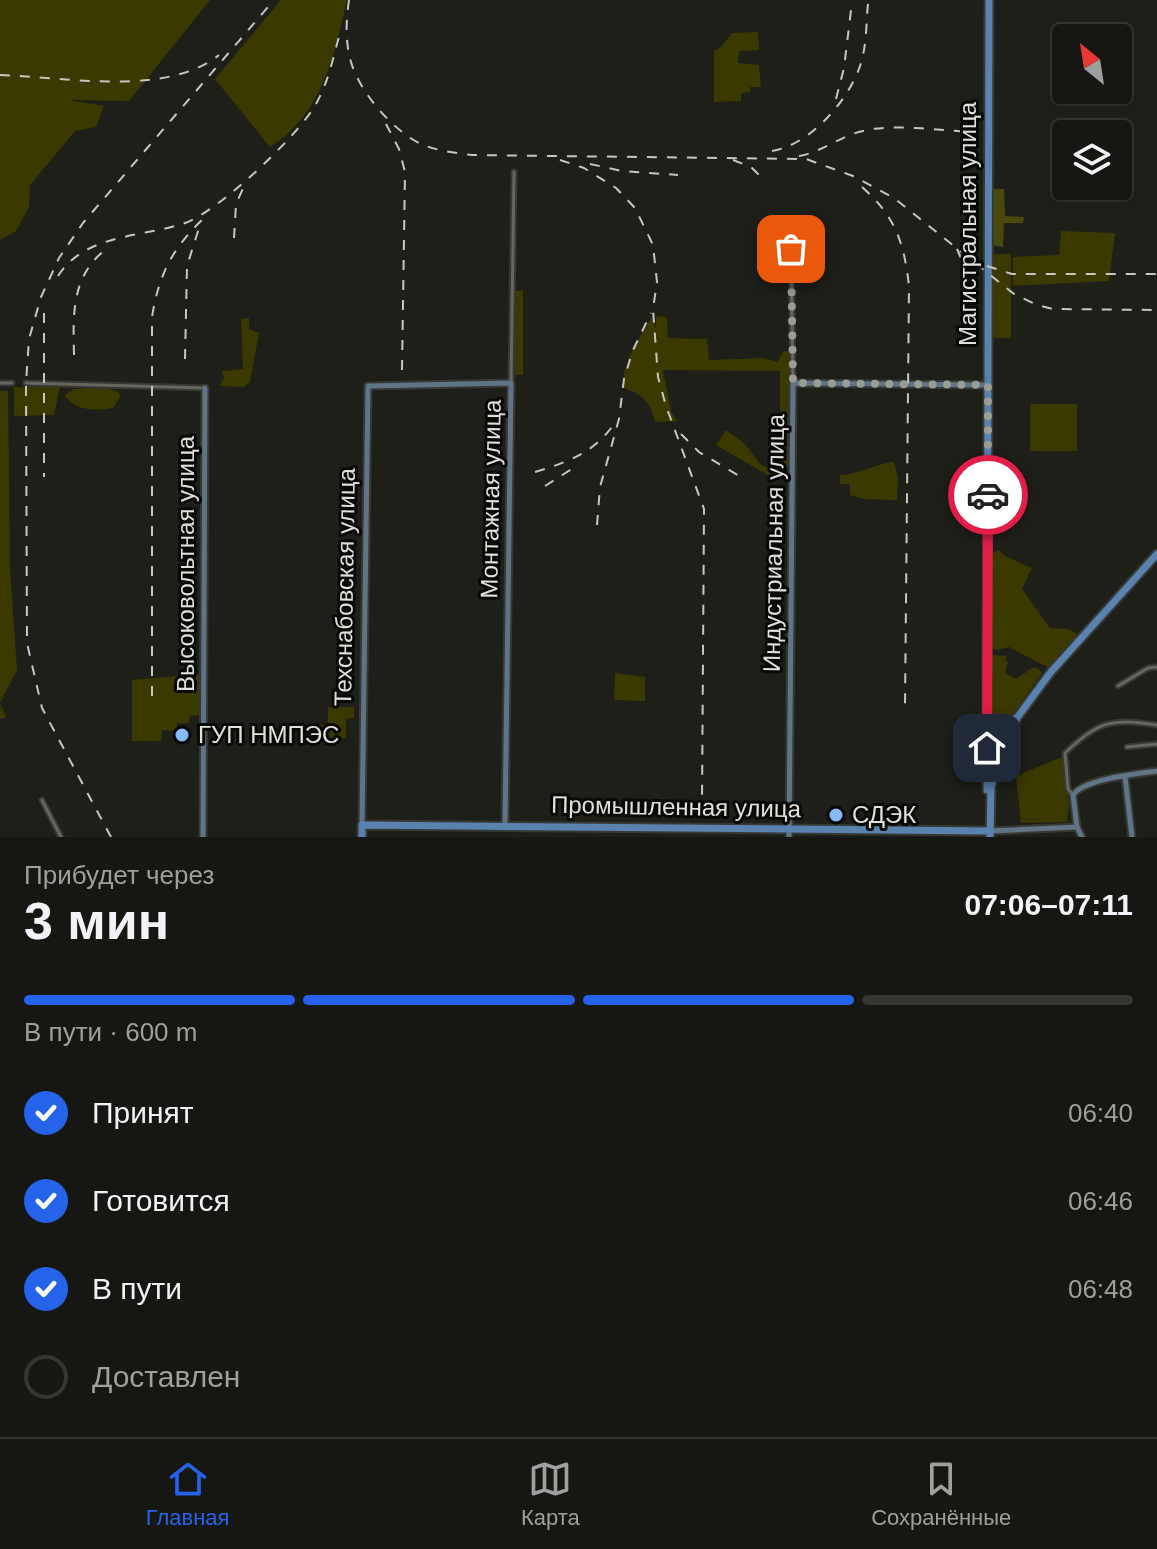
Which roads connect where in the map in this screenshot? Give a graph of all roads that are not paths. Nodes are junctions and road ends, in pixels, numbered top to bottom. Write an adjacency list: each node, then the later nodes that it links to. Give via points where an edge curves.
1 (989, 0): 9 (main road, Магистральная улица)
2 (514, 172): 7 (street, Монтажная улица)
3 (791, 249): 8 (street, Индустриальная улица)
4 (0, 383): 5 (street)
5 (12, 383)
6 (26, 383): 10 (street)
7 (511, 383): 28 (street, Техснабовская улица, via 368,386); 29 (street, Монтажная улица)
8 (793, 383): 9 (street); 31 (street, Индустриальная улица)
9 (988, 385): 14 (main road, Магистральная улица)
10 (205, 388): 34 (street, Высоковольтная улица)
11 (1157, 554): 15 (main road, via 1050,673)
12 (1157, 667): 13 (street)
13 (1118, 686)
14 (987, 710): 17 (main road); 18 (main road, Магистральная улица)
15 (1017, 718): 17 (main road); 19 (main road)
16 (1157, 725): 26 (street, via 1113,721 1081,738 1065,753 1068,789)
17 (998, 727): 18 (main road); 19 (main road)
18 (987, 737): 22 (main road, Магистральная улица)
19 (1005, 744): 23 (main road)
20 (1157, 744): 21 (street)
21 (1127, 747)
22 (987, 748): 23 (main road); 32 (main road, Магистральная улица)
23 (1001, 753): 32 (main road, via 991,787)
24 (1157, 771): 25 (street)
25 (1125, 777): 26 (street, via 1082,786); 37 (street)
26 (1074, 793): 30 (street)
27 (42, 800): 33 (street)
28 (362, 825): 29 (main road, Промышленная улица); 35 (main road, Техснабовская улица)
29 (505, 825): 31 (main road, Промышленная улица)
30 (1077, 827): 32 (street); 36 (street)
31 (789, 833): 32 (main road, Промышленная улица)
32 (988, 834)
33 (61, 837)
34 (203, 837)
35 (362, 837)
36 (1082, 837)
37 (1132, 837)

